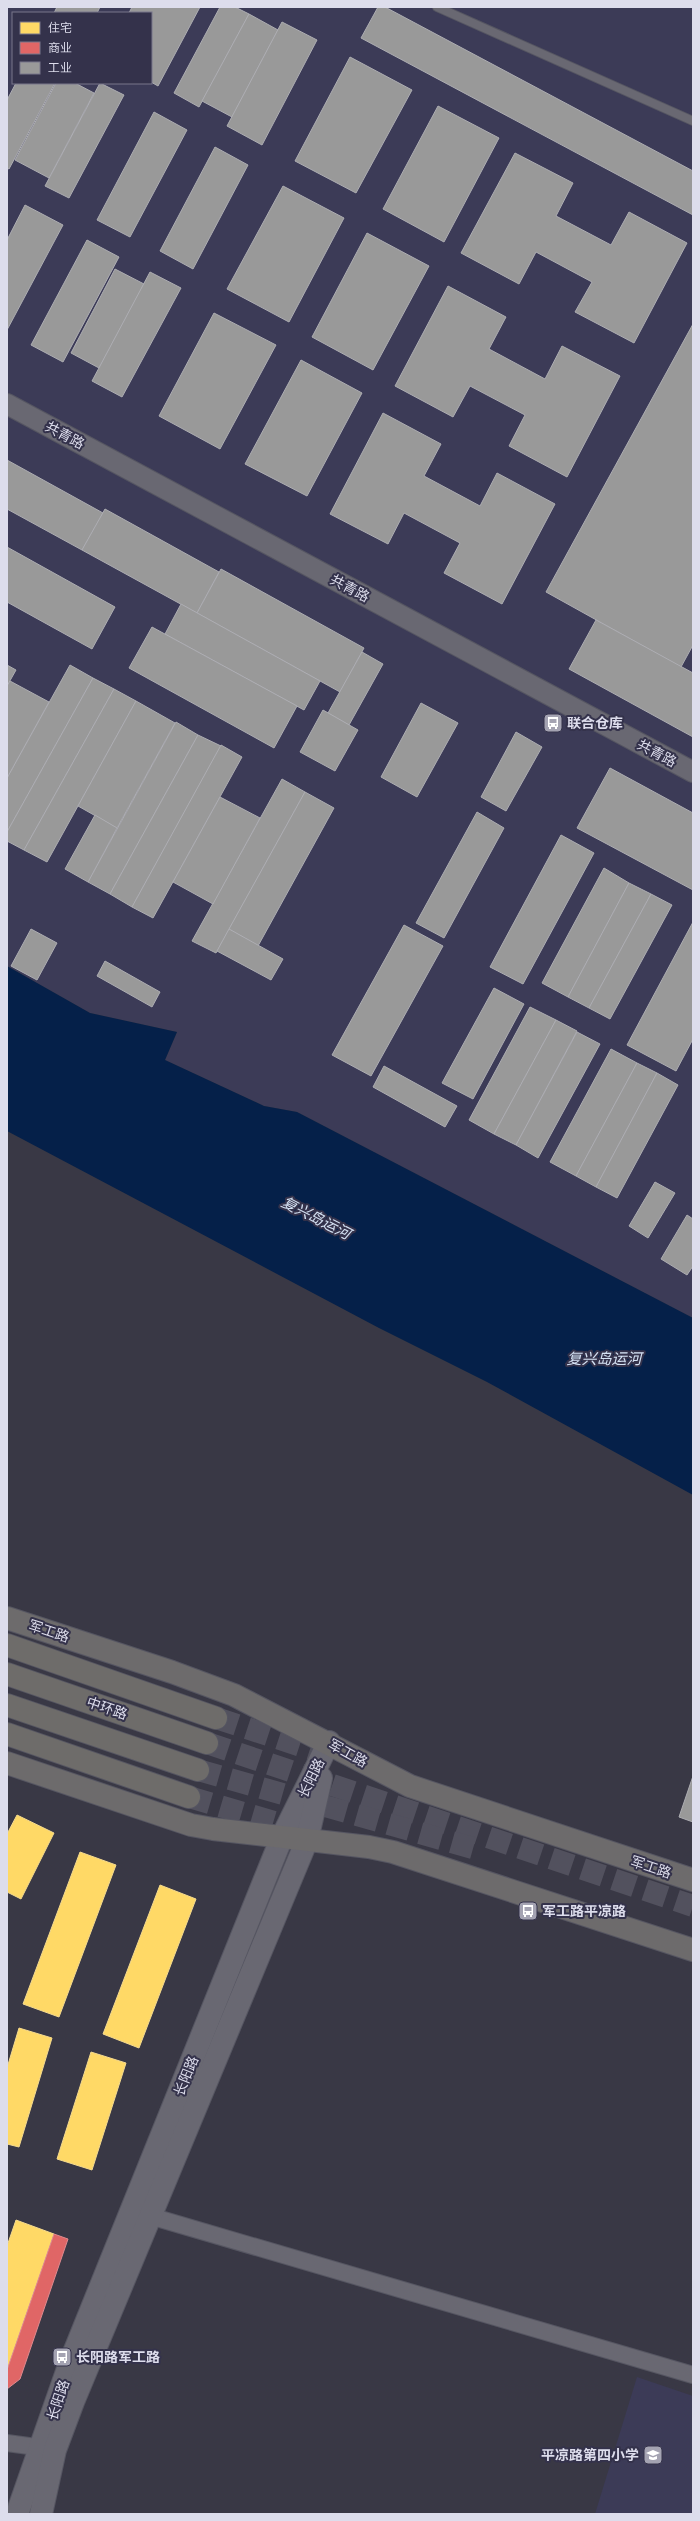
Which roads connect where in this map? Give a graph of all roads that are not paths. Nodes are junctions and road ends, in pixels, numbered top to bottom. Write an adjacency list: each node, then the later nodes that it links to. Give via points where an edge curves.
1 (437, 7): 2 (lane)
2 (693, 121)
3 (7, 404): 4 (street, 共青路)
4 (693, 772)
5 (7, 1618): 11 (main road, 军工路, via 234,1694)
6 (7, 1645): 9 (highway)
7 (7, 1674): 12 (highway, 中环路)
8 (7, 1705): 14 (highway, 中环路)
9 (216, 1718)
10 (7, 1734): 15 (highway)
11 (329, 1742): 16 (main road, 长阳路); 17 (main road, 长阳路); 18 (main road, 军工路, via 410,1786)
12 (207, 1743)
13 (7, 1762): 16 (main road, via 191,1825)
14 (198, 1770)
15 (189, 1797)
16 (282, 1837): 17 (main road); 23 (main road, 长阳路, via 71,2360)
17 (307, 1840): 19 (main road, via 393,1852); 20 (main road, 长阳路)
18 (693, 1880)
19 (693, 1950)
20 (150, 2216): 21 (street, via 629,2354); 23 (main road, 长阳路, via 72,2402)
21 (693, 2375)
22 (7, 2443): 23 (street)
23 (48, 2449): 24 (main road, 长阳路); 25 (main road, 长阳路)
24 (17, 2514)
25 (41, 2514)

